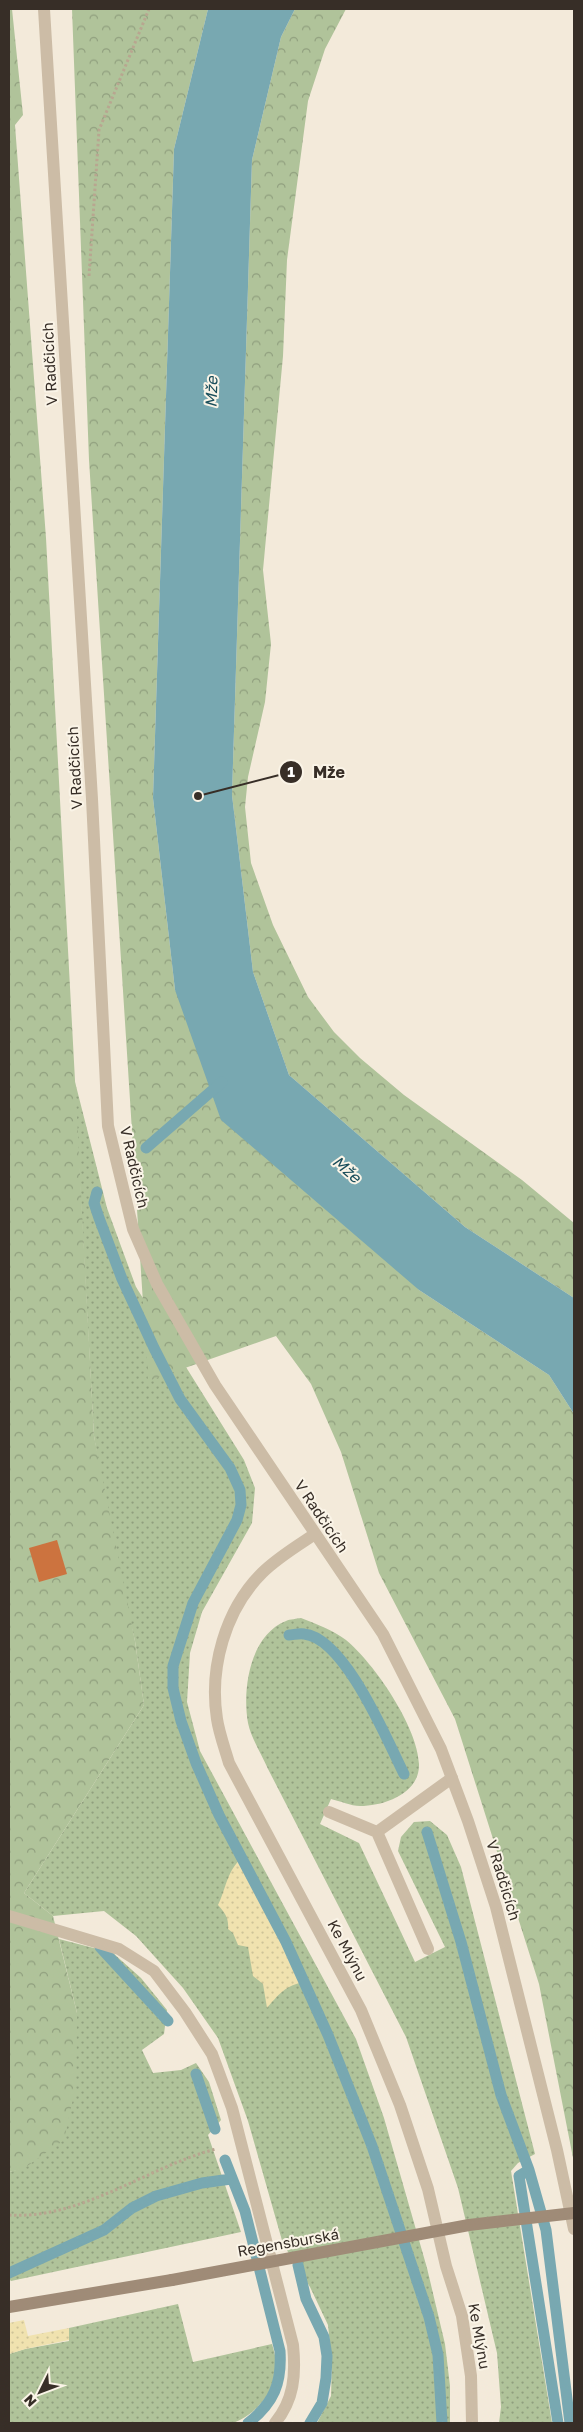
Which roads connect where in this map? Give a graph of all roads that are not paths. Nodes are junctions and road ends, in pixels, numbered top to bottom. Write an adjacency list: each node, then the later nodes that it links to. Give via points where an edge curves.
1 (44, 9): 2 (street, V Radčicích, via 92,799 108,1126 133,1229 156,1284 215,1385)
2 (315, 1534): 3 (street, V Radčicích, via 383,1634 441,1749); 12 (street, Ke Mlýnu, via 262,1573 242,1598 217,1658 217,1719 229,1763 360,2010 400,2105 428,2189 446,2266 462,2316 471,2376)
3 (452, 1778): 5 (street); 9 (street, V Radčicích, via 496,1907)
4 (329, 1812): 5 (street)
5 (377, 1832): 7 (street)
6 (9, 1916): 11 (street, via 119,1949 154,1971 212,2054 232,2108 294,2345 292,2395)
7 (428, 1949)
8 (574, 2212): 10 (main road, Regensburská, bridge, via 469,2225)
9 (574, 2229)
10 (9, 2307)
11 (275, 2423)
12 (472, 2423)

